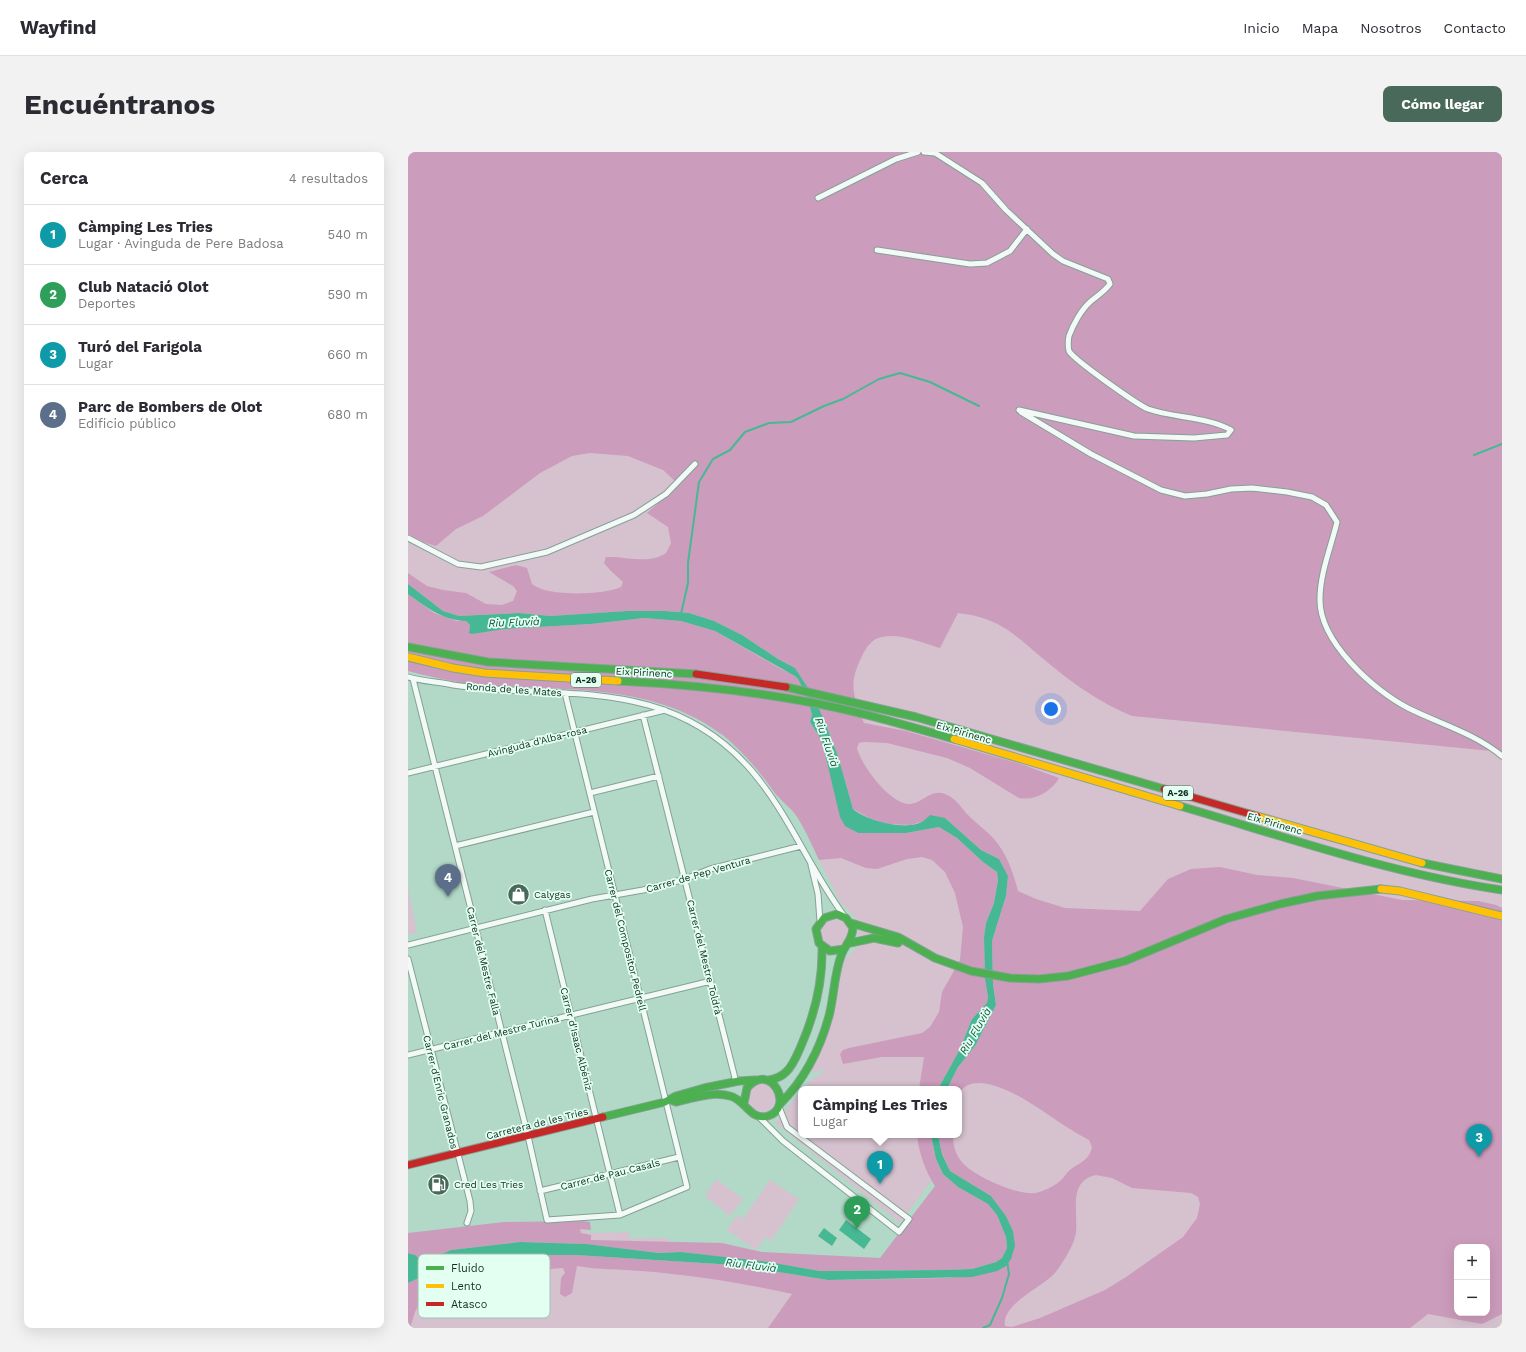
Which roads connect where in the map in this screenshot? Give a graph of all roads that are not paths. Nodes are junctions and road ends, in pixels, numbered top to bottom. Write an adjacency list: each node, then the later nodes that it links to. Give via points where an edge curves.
1 (918, 152): 3 (street, via 896,159)
2 (924, 152): 4 (street, via 935,153 982,182 1006,210)
3 (818, 198)
4 (1027, 229): 5 (street, via 1010,251 987,262 970,264); 15 (street, via 1063,261 1108,279 1110,284 1089,303 1068,337 1069,351 1080,362 1146,408 1216,424 1231,430 1227,435 1194,438 1134,436 1019,410 1091,454 1161,490 1185,496 1231,488 1252,488 1312,497 1326,505 1337,522 1321,579 1320,600 1329,634 1343,654 1372,683 1406,707 1476,738)
5 (878, 250)
6 (695, 464): 7 (street, via 666,494 634,515 547,552 481,567 458,564)
7 (408, 538)
8 (408, 647): 25 (main road, Eix Pirinenc / A-26, via 455,658 507,664 692,674 759,682 855,701 1395,856 1441,868)
9 (408, 657): 26 (main road, Eix Pirinenc / A-26, via 485,673 679,684 804,701 862,714 1372,862 1462,884)
10 (411, 678): 11 (street, Ronda de les Mates, via 474,688); 16 (street, Carrer del Mestre Falla)
11 (565, 692): 12 (street, Ronda de les Mates, via 626,699); 14 (street, Carrer del Compositor Pedrell)
12 (665, 710): 13 (street, Avinguda d'Alba-rosa); 22 (street, Ronda de les Mates, via 700,726 739,757 772,796)
13 (643, 716): 14 (street, Avinguda d'Alba-rosa); 18 (street, Carrer del Mestre Toldrà)
14 (575, 732): 16 (street, Avinguda d'Alba-rosa); 19 (street, Carrer del Compositor Pedrell)
15 (1502, 756)
16 (435, 766): 17 (street, Avinguda d'Alba-rosa); 21 (street, Carrer del Mestre Falla)
17 (408, 773)
18 (659, 776): 19 (street); 24 (street, Carrer del Mestre Toldrà)
19 (590, 793): 20 (street, Carrer del Compositor Pedrell)
20 (594, 812): 21 (street); 27 (street, Carrer del Compositor Pedrell)
21 (455, 846): 32 (street, Carrer del Mestre Falla)
22 (801, 846): 23 (street, Ronda de les Mates); 24 (street, Carrer de Pep Ventura, via 710,869)
23 (810, 864): 30 (street, Ronda de les Mates, via 818,894); 31 (street, Ronda de les Mates)
24 (685, 879): 27 (street, Carrer de Pep Ventura); 39 (street, Carrer del Mestre Toldrà)
25 (1502, 879)
26 (1502, 890)
27 (615, 895): 28 (street, Carrer de Pep Ventura); 40 (street, Carrer del Compositor Pedrell)
28 (545, 910): 32 (street, Carrer de Pep Ventura); 41 (street, Carrer d'Isaac Albéniz)
29 (1502, 916): 37 (main road, via 1400,891 1375,889 1317,896 1226,919 1125,961 1055,978 999,977 971,971)
30 (820, 921): 31 (main road, via 832,914); 35 (main road, via 816,934)
31 (848, 921): 33 (main road, via 853,933); 37 (main road, via 898,937)
32 (476, 928): 34 (street, Carrer de Pep Ventura); 42 (street, Carrer del Mestre Falla)
33 (850, 943): 36 (main road); 37 (main road, via 866,937 877,937)
34 (408, 945)
35 (822, 946): 36 (main road, via 835,952); 46 (main road, via 820,985 806,1037 786,1071)
36 (844, 949): 50 (main road, via 829,1016 816,1052 795,1089)
37 (918, 949)
38 (408, 959): 43 (street, Carrer d'Enric Granados)
39 (711, 980): 40 (street, Carrer del Mestre Turina); 47 (street, Carrer del Mestre Toldrà)
40 (640, 998): 41 (street, Carrer del Mestre Turina); 48 (street, Carrer del Compositor Pedrell)
41 (571, 1015): 42 (street, Carrer del Mestre Turina); 52 (street, Carrer d'Isaac Albéniz)
42 (502, 1032): 43 (street, Carrer del Mestre Turina); 54 (street, Carrer del Mestre Falla)
43 (431, 1050): 44 (street, Carrer del Mestre Turina); 56 (street, Carrer d'Enric Granados)
44 (408, 1055)
45 (755, 1080): 46 (main road); 47 (main road, Carretera de les Tries); 49 (main road, via 746,1088 743,1095)
46 (770, 1080): 50 (main road, via 780,1090)
47 (736, 1082): 48 (main road, Carretera de les Tries)
48 (668, 1101): 49 (main road, Carretera de les Tries, via 676,1102 706,1094 734,1097); 52 (main road, Carretera de les Tries); 57 (street, Carrer del Compositor Pedrell)
49 (744, 1104): 51 (main road, via 748,1111)
50 (779, 1106): 51 (main road, via 772,1114); 53 (street, via 787,1127)
51 (759, 1117): 55 (street, via 783,1141 899,1232 909,1219)
52 (596, 1119): 54 (main road, Carretera de les Tries); 59 (street, Carrer d'Isaac Albéniz)
53 (798, 1135)
54 (528, 1136): 56 (main road, Carretera de les Tries); 60 (street, Carrer del Mestre Falla)
55 (802, 1138)
56 (457, 1153): 58 (main road, Carretera de les Tries); 62 (street, Carrer d'Enric Granados, via 471,1208)
57 (679, 1156): 59 (street, Carrer de Pau Casals); 61 (street, Carrer del Compositor Pedrell, via 686,1187)
58 (408, 1165)
59 (610, 1175): 60 (street, Carrer de Pau Casals); 61 (street, Carrer d'Isaac Albéniz)
60 (540, 1191): 61 (street, Carrer del Mestre Falla, via 547,1220)
61 (620, 1215)
62 (467, 1223)

